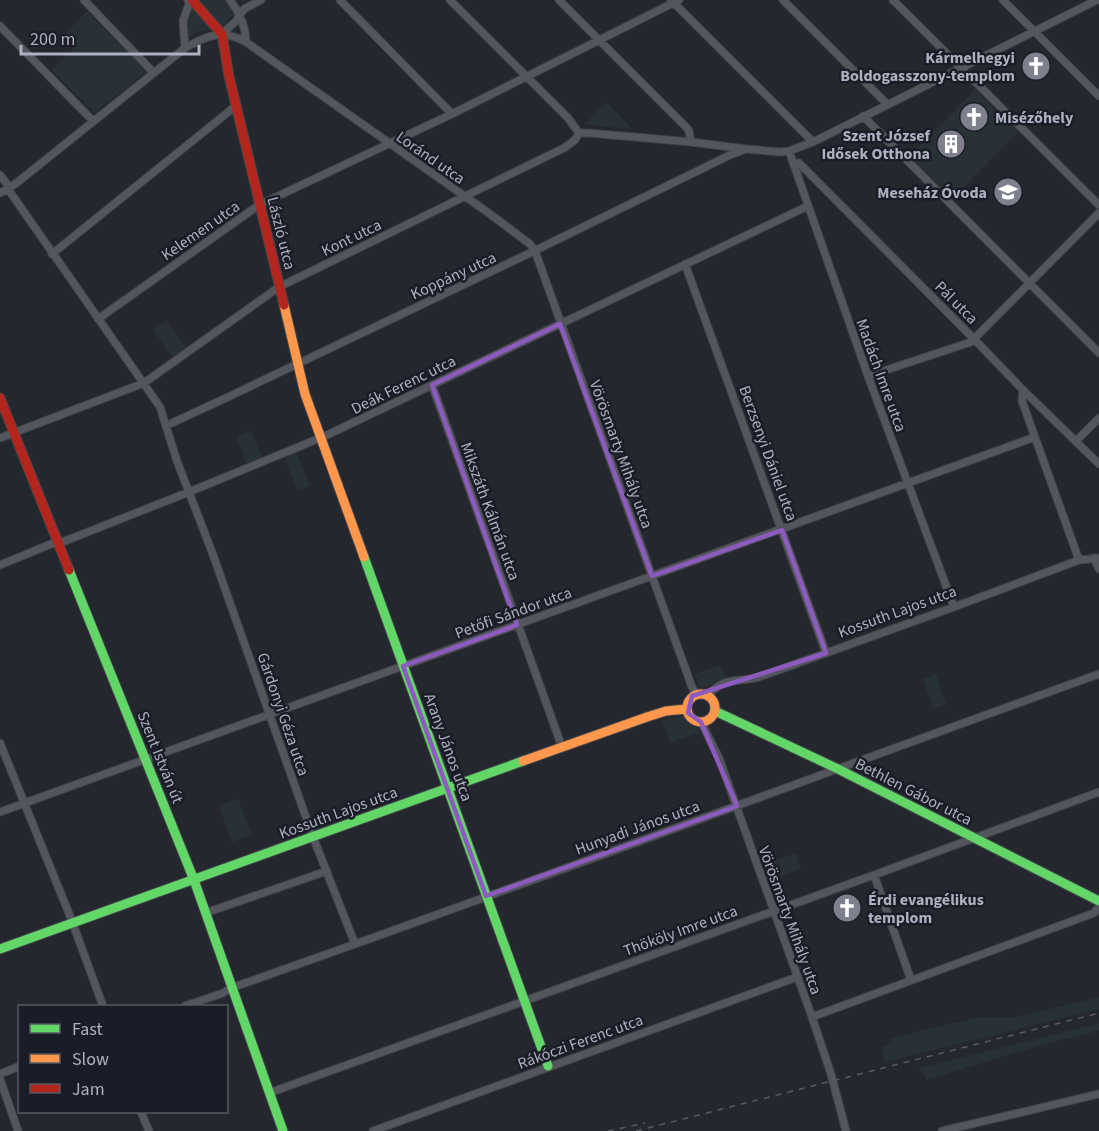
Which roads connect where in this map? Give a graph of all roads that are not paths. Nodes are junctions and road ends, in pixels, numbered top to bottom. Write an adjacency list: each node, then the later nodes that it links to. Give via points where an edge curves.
1 (84, 0): 21 (street)
2 (190, 0): 16 (street); 19 (street, via 183,21)
3 (230, 0): 13 (street)
4 (261, 0): 13 (street)
5 (339, 0): 26 (street)
6 (450, 0): 22 (street)
7 (559, 0): 17 (street)
8 (783, 0): 25 (street)
9 (893, 0): 20 (street)
10 (1003, 0): 15 (street)
11 (1097, 0): 15 (street)
12 (674, 1): 17 (street, Kelemen utca); 31 (street)
13 (239, 15): 16 (street); 18 (street)
14 (0, 26): 28 (street)
15 (1034, 31): 20 (street); 23 (street)
16 (222, 34): 18 (street, Loránd utca); 19 (street); 24 (street, László utca)
17 (599, 40): 22 (street, Kelemen utca); 30 (street, via 686,127)
18 (246, 42): 32 (street, Loránd utca)
19 (185, 48): 21 (street)
20 (961, 68): 25 (street); 41 (street)
21 (153, 72): 28 (street)
22 (527, 76): 26 (street, Kelemen utca); 29 (street)
23 (1099, 96)
24 (237, 105): 40 (street, László utca); 45 (street)
25 (887, 105): 27 (street)
26 (452, 114): 32 (street, Kelemen utca)
27 (863, 116): 31 (street); 47 (street)
28 (93, 121): 37 (street)
29 (579, 133): 30 (street); 39 (street, Kont utca, via 564,148)
30 (691, 142): 33 (street)
31 (813, 142): 34 (street)
32 (389, 143): 39 (street, Loránd utca); 40 (street, Kelemen utca)
33 (746, 149): 34 (street); 44 (street, Koppány utca)
34 (789, 151): 35 (street, Madách Imre utca)
35 (794, 163): 42 (street, Madách Imre utca); 51 (street, Pál utca, via 799,163)
36 (0, 175): 37 (street)
37 (9, 188): 38 (street); 45 (street)
38 (0, 193)
39 (465, 197): 44 (street, Loránd utca); 48 (street, Kont utca)
40 (259, 205): 48 (street, László utca); 49 (street, Kelemen utca)
41 (1099, 205)
42 (808, 206): 46 (street, Deák Ferenc utca); 54 (street, Madách Imre utca)
43 (1099, 213): 47 (street)
44 (535, 251): 50 (street, Loránd utca); 53 (street, Koppány utca)
45 (52, 254): 49 (street)
46 (685, 264): 50 (street, Deák Ferenc utca); 71 (street, Berzsenyi Dániel utca)
47 (1029, 283): 51 (street); 52 (street)
48 (279, 287): 53 (street, László utca); 55 (street, Kont utca)
49 (99, 319): 55 (street)
50 (560, 324): 56 (street, Deák Ferenc utca); 77 (street, Vörösmarty Mihály utca)
51 (974, 339): 54 (street); 57 (street, Pál utca)
52 (1099, 353)
53 (298, 363): 61 (street, Koppány utca); 66 (street, László utca)
54 (868, 376): 69 (street, Madách Imre utca)
55 (144, 383): 59 (street); 62 (street, Kont utca)
56 (432, 385): 66 (street, Deák Ferenc utca); 79 (street, Mikszáth Kálmán utca)
57 (1023, 390): 64 (street, via 1022,401); 67 (street, Pál utca)
58 (0, 398): 62 (street, Szent István út)
59 (160, 407): 61 (street); 63 (street, Gárdonyi Géza utca)
60 (1099, 418): 67 (street)
61 (172, 423): 63 (street)
62 (14, 433): 65 (street, Kont utca); 72 (street, Szent István út)
63 (169, 433): 70 (street, Gárdonyi Géza utca)
64 (1035, 437): 69 (street, Petőfi Sándor utca); 74 (street)
65 (0, 438)
66 (321, 438): 70 (street, Deák Ferenc utca); 81 (street, Arany János utca)
67 (1076, 441): 68 (street, Pál utca)
68 (1099, 464)
69 (907, 483): 71 (street, Petőfi Sándor utca); 78 (street, Madách Imre utca)
70 (189, 492): 72 (street, Deák Ferenc utca); 87 (street, Gárdonyi Géza utca)
71 (782, 530): 77 (street, Petőfi Sándor utca); 80 (street, Berzsenyi Dániel utca)
72 (58, 543): 75 (street, Deák Ferenc utca); 91 (street, Szent István út)
73 (1097, 558): 74 (street, Kossuth Lajos utca); 76 (street)
74 (1079, 560): 78 (street, Kossuth Lajos utca)
75 (0, 565)
76 (1099, 569)
77 (652, 576): 79 (street, Petőfi Sándor utca); 83 (street, Vörösmarty Mihály utca)
78 (954, 607): 80 (street, Kossuth Lajos utca)
79 (517, 625): 81 (street, Petőfi Sándor utca); 90 (street, Mikszáth Kálmán utca)
80 (826, 653): 84 (street, Kossuth Lajos utca, via 759,677 729,681)
81 (403, 666): 87 (street, Petőfi Sándor utca); 93 (street, Arany János utca)
82 (1099, 674): 92 (street, Hunyadi János utca)
83 (696, 694): 84 (street); 85 (street, via 689,700)
84 (708, 695): 86 (street)
85 (687, 710): 88 (street, via 690,717); 90 (street, Kossuth Lajos utca, via 657,714)
86 (715, 711): 88 (street); 92 (street, Bethlen Gábor utca)
87 (270, 715): 91 (street, Petőfi Sándor utca); 98 (street, Gárdonyi Géza utca)
88 (701, 722): 96 (street, Vörösmarty Mihály utca)
89 (0, 743): 95 (street)
90 (562, 747): 93 (street, Kossuth Lajos utca)
91 (146, 759): 95 (street, Petőfi Sándor utca); 102 (street, Szent István út)
92 (836, 768): 96 (street, Hunyadi János utca); 99 (street, Bethlen Gábor utca)
93 (448, 789): 98 (street, Kossuth Lajos utca); 103 (street, Arany János utca)
94 (1099, 792): 99 (street, Thököly Imre utca)
95 (25, 803): 97 (street, Petőfi Sándor utca); 108 (street)
96 (736, 806): 103 (street, Hunyadi János utca); 106 (street, Vörösmarty Mihály utca)
97 (0, 812)
98 (313, 837): 100 (street, Gárdonyi Géza utca); 102 (street, Kossuth Lajos utca)
99 (973, 838): 101 (street, Thököly Imre utca); 104 (street, Bethlen Gábor utca)
100 (327, 871): 107 (street); 109 (street, Gárdonyi Géza utca)
101 (874, 875): 106 (street, Thököly Imre utca); 112 (street)
102 (194, 880): 108 (street, Kossuth Lajos utca); 113 (street, Szent István út)
103 (486, 896): 109 (street, Hunyadi János utca); 114 (street, Arany János utca)
104 (1099, 901)
105 (1099, 908): 112 (street)
106 (774, 910): 111 (street, Vörösmarty Mihály utca); 114 (street, Thököly Imre utca)
107 (212, 911)
108 (73, 924): 110 (street, Kossuth Lajos utca); 115 (street)
109 (355, 944): 113 (street, Hunyadi János utca)
110 (0, 949)
111 (797, 977): 117 (street, Vörösmarty Mihály utca); 118 (street, Rákóczi Ferenc utca)
112 (911, 980): 117 (street)
113 (231, 988): 116 (street, Hunyadi János utca); 122 (street, Szent István út)
114 (525, 1000): 118 (street, Arany János utca); 122 (street, Thököly Imre utca)
115 (103, 1005)
116 (188, 1005)
117 (812, 1017): 130 (street, Vörösmarty Mihály utca)
118 (548, 1066): 129 (street, Rákóczi Ferenc utca)
119 (18, 1067): 120 (street)
120 (0, 1074)
121 (0, 1079): 126 (street)
122 (269, 1093): 128 (street, Szent István út)
123 (1099, 1094): 125 (street)
124 (141, 1113): 127 (street)
125 (970, 1128): 131 (street)
126 (18, 1131)
127 (148, 1131)
128 (283, 1131)
129 (372, 1131)
130 (846, 1131)
131 (942, 1131)

